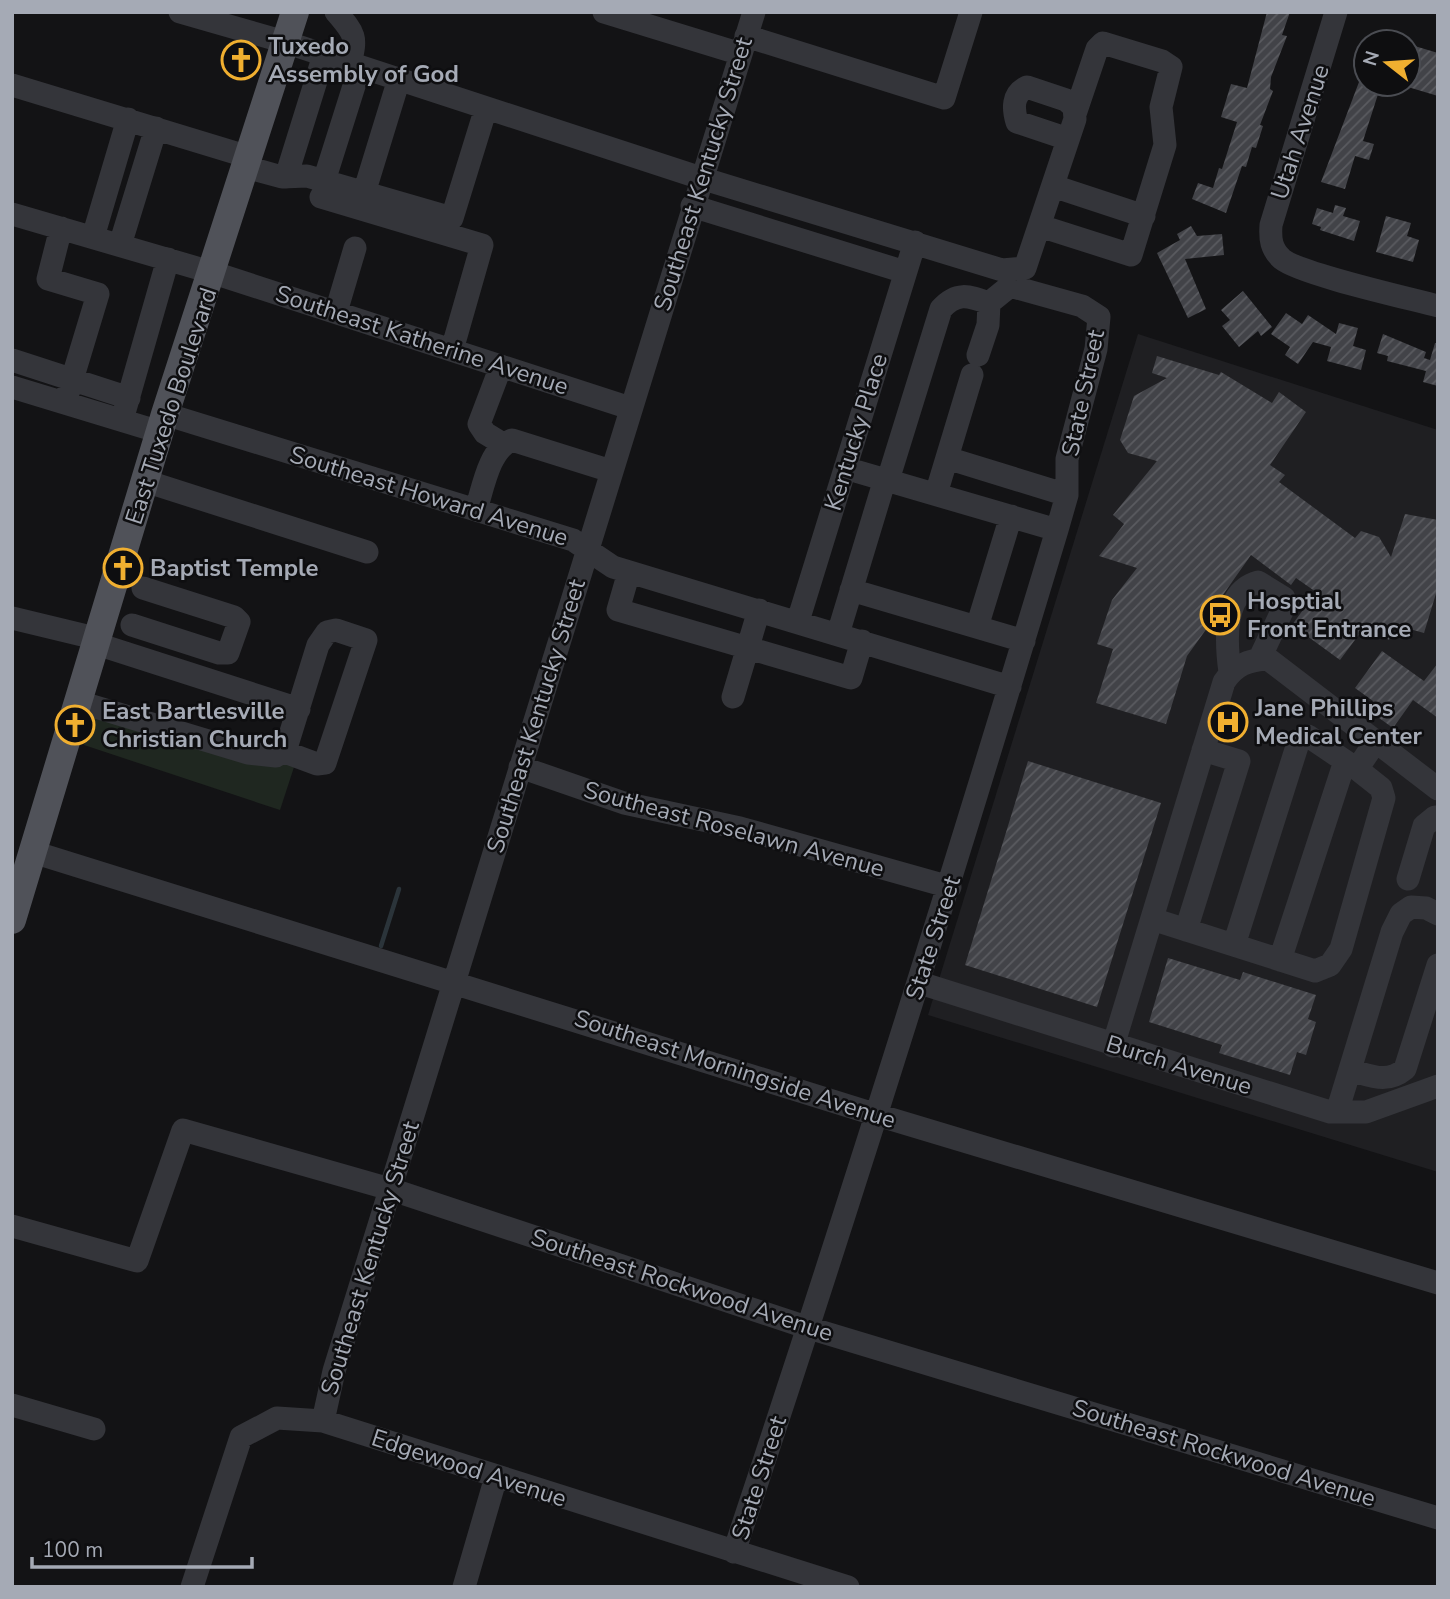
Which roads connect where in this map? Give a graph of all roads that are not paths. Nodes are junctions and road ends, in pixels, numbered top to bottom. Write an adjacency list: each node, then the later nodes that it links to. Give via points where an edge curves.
1 (180, 12): 8 (street)
2 (295, 12): 8 (main road, East Tuxedo Boulevard)
3 (336, 12): 11 (street, via 356,41)
4 (604, 12): 9 (street)
5 (754, 12): 9 (street, Southeast Kentucky Street)
6 (971, 12): 9 (street, via 944,98)
7 (1336, 12): 37 (street, Utah Avenue, via 1270,225 1270,240 1275,252 1295,266)
8 (285, 42): 10 (street); 19 (main road, East Tuxedo Boulevard)
9 (743, 45): 21 (street, Southeast Kentucky Street)
10 (324, 55): 11 (street); 20 (street)
11 (355, 65): 12 (street); 23 (street)
12 (399, 79): 14 (street); 24 (street)
13 (12, 85): 16 (street)
14 (486, 107): 21 (street); 24 (street, via 452,218)
15 (1075, 114): 18 (street); 18 (street, via 1066,100 1027,87 1014,101 1017,122); 27 (street, via 1102,43 1171,67 1161,107 1165,145)
16 (128, 119): 17 (street); 30 (street)
17 (156, 128): 19 (street); 32 (street)
18 (1068, 139): 22 (street)
19 (247, 162): 20 (street); 35 (main road, East Tuxedo Boulevard)
20 (284, 177): 23 (street)
21 (701, 178): 25 (street, Southeast Kentucky Street); 31 (street)
22 (1053, 186): 27 (street); 28 (street)
23 (318, 191): 24 (street)
24 (365, 202): 38 (street); 39 (street, via 482,245)
25 (692, 206): 34 (street); 46 (street, Southeast Kentucky Street)
26 (12, 214): 29 (street, Southeast Katherine Avenue)
27 (1144, 216): 28 (street, via 1131,255)
28 (1040, 226): 31 (street, via 1025,268 1015,271)
29 (61, 228): 30 (street, Southeast Katherine Avenue); 42 (street, via 48,279 98,294)
30 (93, 237): 32 (street, Southeast Katherine Avenue)
31 (915, 242): 34 (street, Kentucky Place)
32 (120, 245): 33 (street, Southeast Katherine Avenue)
33 (168, 259): 35 (street, Southeast Katherine Avenue); 44 (street)
34 (905, 272): 51 (street, Kentucky Place)
35 (214, 273): 38 (street, Southeast Katherine Avenue); 48 (main road, East Tuxedo Boulevard)
36 (989, 303): 50 (street, via 988,325); 53 (street, via 960,295 941,309); 56 (street, State Street, via 1010,286 1082,306 1099,317 1096,349 1067,459)
37 (1438, 306)
38 (336, 312): 39 (street, Southeast Katherine Avenue)
39 (452, 350): 41 (street, Southeast Katherine Avenue)
40 (12, 360): 42 (street)
41 (501, 366): 46 (street, Southeast Katherine Avenue); 49 (street, via 479,424)
42 (72, 380): 44 (street); 45 (street)
43 (12, 387): 45 (street, Southeast Howard Avenue)
44 (128, 398): 47 (street)
45 (65, 403): 47 (street, Southeast Howard Avenue)
46 (630, 408): 52 (street, Southeast Kentucky Street)
47 (122, 421): 48 (street, Southeast Howard Avenue)
48 (162, 423): 54 (main road, East Tuxedo Boulevard); 57 (street, Southeast Howard Avenue)
49 (503, 444): 52 (street, via 512,440); 57 (street)
50 (947, 458): 55 (street); 56 (street)
51 (845, 468): 53 (street); 67 (street, Kentucky Place)
52 (611, 471): 60 (street, Southeast Kentucky Street)
53 (887, 480): 55 (street); 64 (street)
54 (145, 481): 61 (street); 63 (main road, East Tuxedo Boulevard)
55 (936, 494): 58 (street)
56 (1067, 495): 59 (street, State Street)
57 (475, 510): 60 (street, Southeast Howard Avenue, via 573,540)
58 (1011, 516): 59 (street); 69 (street)
59 (1057, 530): 71 (street, State Street)
60 (588, 550): 62 (street, Southeast Howard Avenue); 85 (street, Southeast Kentucky Street)
61 (367, 552)
62 (629, 572): 65 (street, Southeast Howard Avenue); 74 (street, via 618,610)
63 (130, 584): 68 (street); 68 (street, via 239,622 228,653); 73 (main road, East Tuxedo Boulevard)
64 (851, 590): 69 (street); 70 (street)
65 (759, 610): 67 (street, Southeast Howard Avenue); 74 (street)
66 (12, 618): 73 (street)
67 (797, 621): 70 (street, Southeast Howard Avenue)
68 (132, 625): 73 (street)
69 (977, 627): 71 (street)
70 (838, 634): 72 (street, Southeast Howard Avenue)
71 (1024, 640): 77 (street, State Street)
72 (862, 641): 74 (street, via 851,678); 77 (street, Southeast Howard Avenue)
73 (106, 645): 79 (main road, East Tuxedo Boulevard); 80 (street)
74 (747, 647): 78 (street)
75 (1259, 660): 76 (street); 76 (street, via 1284,598 1258,582 1243,591 1230,619 1225,636); 81 (street, via 1268,659)
76 (1230, 672): 82 (street)
77 (1010, 687): 90 (street, State Street)
78 (733, 697)
79 (79, 702): 83 (street, via 263,757); 88 (main road, East Tuxedo Boulevard)
80 (299, 709): 83 (street); 83 (street, via 318,645 327,632 336,630 366,640 325,763)
81 (1376, 741): 84 (street); 86 (street)
82 (1203, 750): 92 (street); 94 (street, via 1239,761)
83 (282, 751)
84 (1351, 765): 95 (street, via 1308,736 1299,740); 96 (street); 96 (street, via 1381,788 1384,798 1341,949 1330,965 1315,971)
85 (520, 767): 90 (street, Southeast Roselawn Avenue, via 624,803 740,828); 98 (street, Southeast Kentucky Street)
86 (1438, 789)
87 (1437, 817): 89 (street, via 1424,826)
88 (33, 852): 93 (main road, East Tuxedo Boulevard); 98 (street, Southeast Morningside Avenue)
89 (1408, 879)
90 (950, 887): 99 (street, State Street)
91 (1438, 914): 101 (street, via 1411,906 1401,914)
92 (1152, 919): 94 (street); 100 (street)
93 (12, 920)
94 (1186, 930): 95 (street)
95 (1239, 947): 96 (street)
96 (1280, 960)
97 (1438, 965): 101 (street, via 1405,1069 1386,1079)
98 (453, 980): 104 (street, Southeast Morningside Avenue); 105 (street, Southeast Kentucky Street)
99 (920, 984): 100 (street, Burch Avenue); 104 (street, State Street)
100 (1113, 1046): 103 (street, Burch Avenue)
101 (1350, 1070): 103 (street)
102 (1438, 1086): 103 (street, Burch Avenue, via 1366,1112)
103 (1337, 1112)
104 (874, 1114): 107 (street, Southeast Morningside Avenue); 108 (street, State Street)
105 (390, 1189): 106 (street, Southeast Rockwood Avenue, via 183,1130 137,1261); 108 (street, Southeast Rockwood Avenue); 110 (street, Southeast Kentucky Street)
106 (12, 1226)
107 (1438, 1283)
108 (809, 1328): 113 (street, Southeast Rockwood Avenue); 114 (street, State Street)
109 (12, 1405): 111 (street)
110 (323, 1421): 112 (street, Edgewood Avenue); 115 (street, Edgewood Avenue, via 277,1418 241,1437)
111 (94, 1429)
112 (496, 1477): 114 (street, Edgewood Avenue); 116 (street)
113 (1438, 1518)
114 (734, 1552): 117 (street, Edgewood Avenue)
115 (192, 1587)
116 (464, 1587)
117 (848, 1587)

